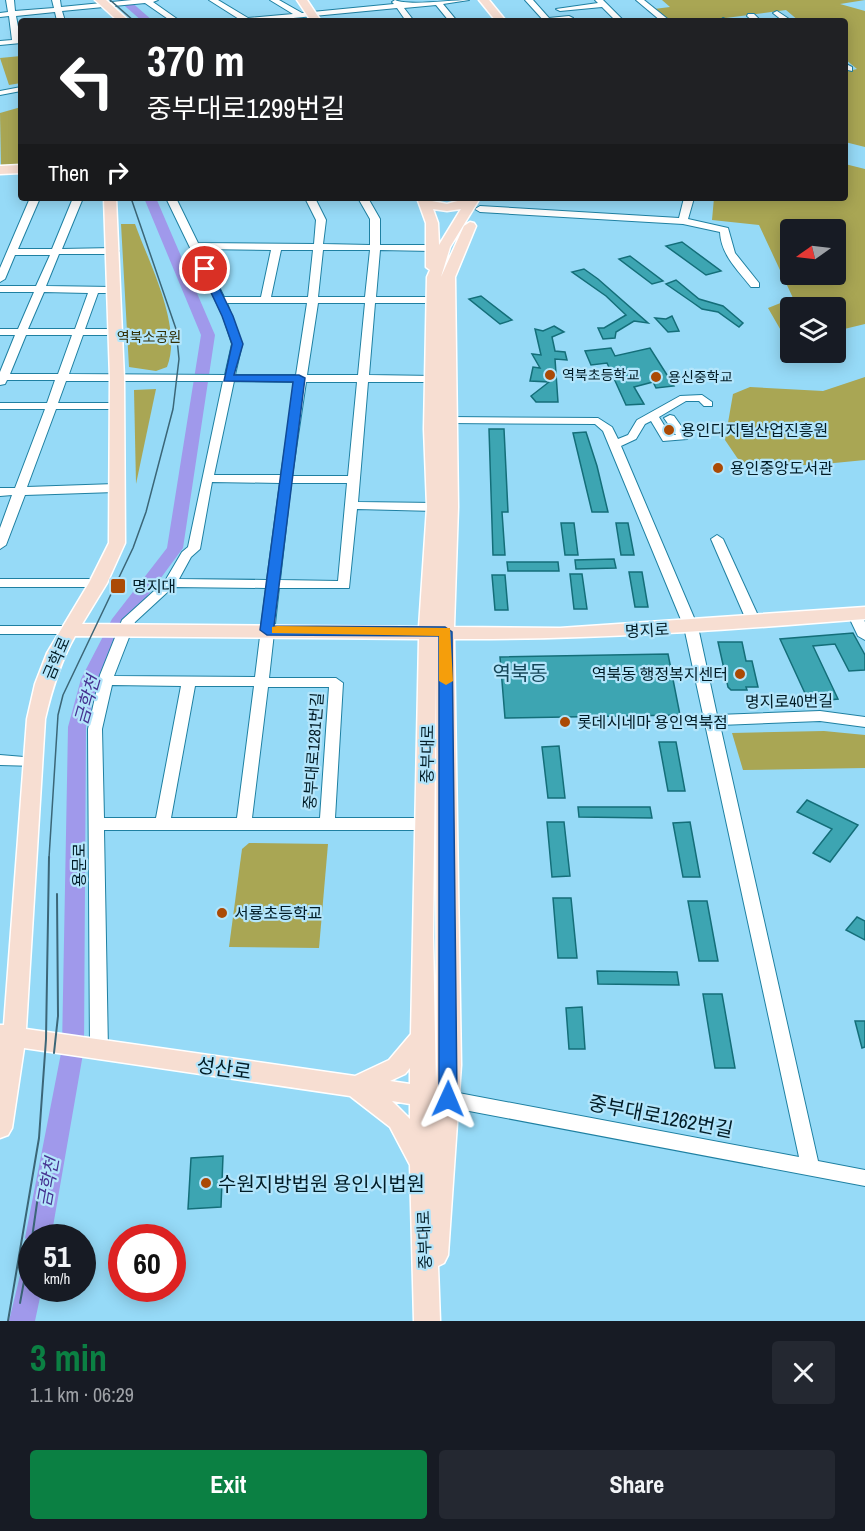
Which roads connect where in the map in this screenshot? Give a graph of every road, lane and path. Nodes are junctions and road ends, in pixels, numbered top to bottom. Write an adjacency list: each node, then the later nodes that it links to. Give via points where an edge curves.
1 (10, 0): 22 (street)
2 (56, 0): 19 (street)
3 (213, 0): 28 (street)
4 (274, 0): 24 (street)
5 (302, 0): 30 (main road)
6 (355, 0): 20 (street)
7 (465, 0): 14 (street)
8 (484, 0): 33 (main road)
9 (494, 0): 34 (main road)
10 (529, 0): 35 (street)
11 (552, 0): 18 (street)
12 (640, 0): 38 (street)
13 (148, 1): 15 (street); 27 (street)
14 (438, 2): 16 (street); 32 (street)
15 (104, 3): 19 (street); 26 (main road)
16 (397, 3): 20 (street); 31 (street)
17 (601, 3): 18 (street); 37 (street)
18 (560, 9): 36 (street)
19 (58, 10): 22 (street); 25 (street)
20 (362, 10): 30 (street)
21 (777, 13): 39 (street)
22 (12, 14): 23 (street); 40 (street)
23 (0, 15)
24 (300, 15): 29 (street); 30 (street)
25 (60, 18)
26 (121, 18)
27 (172, 18)
28 (243, 18)
29 (274, 18)
30 (314, 18)
31 (408, 18)
32 (451, 18)
33 (499, 18)
34 (509, 18)
35 (545, 18)
36 (568, 18)
37 (617, 18)
38 (662, 18)
39 (784, 18)
40 (18, 41): 41 (street)
41 (0, 43)
42 (18, 90): 43 (street)
43 (0, 93)
44 (18, 169): 45 (main road)
45 (0, 170)
46 (34, 201): 62 (street)
47 (77, 201): 63 (street)
48 (110, 201): 61 (main road, 금학로)
49 (172, 201): 56 (street, 용문로)
50 (312, 201): 58 (street, via 321,220)
51 (365, 201): 59 (street, via 375,219)
52 (688, 201): 55 (street)
53 (423, 202): 54 (main road, via 435,207); 54 (main road, via 443,217); 60 (main road, via 432,223)
54 (474, 209): 55 (street); 64 (main road, 중부대로, via 444,246); 93 (main road, 중부대로, via 448,277)
55 (683, 221): 66 (street, via 725,230 724,243 730,256)
56 (194, 246): 57 (street); 71 (street, 용문로)
57 (277, 246): 58 (street); 72 (street)
58 (318, 247): 59 (street); 73 (street)
59 (375, 248): 60 (street); 74 (street)
60 (432, 248): 64 (main road)
61 (114, 251): 63 (street); 70 (main road, 금학로)
62 (11, 252): 63 (street); 65 (street)
63 (55, 252): 68 (street)
64 (434, 277): 75 (main road, 중부대로)
65 (0, 279)
66 (755, 285)
67 (0, 289): 68 (street)
68 (39, 291): 69 (street); 77 (street)
69 (94, 291): 70 (street); 79 (street)
70 (112, 291): 78 (main road, 금학로)
71 (219, 300): 72 (street); 82 (street, 용문로, via 237,344)
72 (265, 300): 73 (street)
73 (313, 300): 74 (street); 83 (street)
74 (370, 300): 75 (street); 85 (street)
75 (434, 300): 86 (main road, 중부대로)
76 (0, 332): 77 (street)
77 (21, 332): 79 (street); 84 (street)
78 (114, 332): 79 (street); 81 (main road, 금학로)
79 (79, 333): 80 (street)
80 (60, 377): 81 (street); 84 (street); 88 (street)
81 (117, 378): 82 (street); 90 (main road, 금학로)
82 (228, 378): 83 (street); 95 (street, 용문로)
83 (299, 378): 85 (street); 96 (street)
84 (1, 379)
85 (362, 379): 86 (street); 97 (street)
86 (434, 379): 102 (main road, 중부대로)
87 (708, 404): 91 (street, via 702,398 684,398)
88 (51, 405): 89 (street); 90 (street); 100 (street)
89 (0, 406)
90 (116, 406): 98 (main road, 금학로)
91 (653, 416): 92 (street, via 667,439 685,439); 94 (street, via 641,422 632,437)
92 (670, 418)
93 (449, 420): 94 (street, via 598,421 608,429); 116 (main road, 중부대로, via 450,507)
94 (615, 445): 111 (street)
95 (207, 478): 96 (street); 107 (street, 용문로, via 194,549 186,555)
96 (286, 479): 97 (street); 108 (street)
97 (352, 480): 101 (street)
98 (115, 488): 100 (street); 106 (main road, 금학로, via 117,543)
99 (0, 492): 100 (street)
100 (19, 492): 104 (street)
101 (352, 505): 102 (street); 108 (street, via 345,585)
102 (435, 507): 116 (main road, 중부대로)
103 (717, 539): 110 (street)
104 (0, 545)
105 (0, 583): 106 (street)
106 (99, 583): 113 (main road, 금학로)
107 (170, 583): 108 (street); 114 (street, 용문로, via 129,620)
108 (274, 585): 115 (street)
109 (859, 613): 110 (main road, 명지로); 117 (street)
110 (754, 622): 111 (main road, 명지로)
111 (691, 627): 116 (main road, 명지로, via 560,634); 121 (street)
112 (0, 630): 113 (street)
113 (74, 630): 114 (main road, 명지로); 124 (main road, 금학로, via 44,684)
114 (126, 630): 115 (main road, 명지로); 118 (street, 용문로)
115 (267, 630): 116 (main road, 명지로); 120 (street)
116 (437, 632): 129 (main road, 중부대로); 135 (main road, 중부대로)
117 (865, 636)
118 (106, 680): 119 (street); 126 (street, 용문로, via 95,729)
119 (189, 682): 120 (street); 125 (street)
120 (261, 683): 127 (street); 128 (street, 중부대로1281번길, via 336,683)
121 (713, 720): 122 (street, 명지로40번길, via 820,716); 138 (street)
122 (865, 722)
123 (0, 760): 124 (street)
124 (31, 762): 130 (main road, 금학로)
125 (163, 823): 126 (street, 중부대로1281번길); 127 (street, 중부대로1281번길)
126 (98, 824): 132 (street, 용문로)
127 (244, 824): 128 (street, 중부대로1281번길)
128 (327, 824): 129 (street, 중부대로1281번길)
129 (426, 824): 131 (main road, 중부대로)
130 (7, 1036): 132 (main road, 성산로); 136 (main road, 금학로)
131 (422, 1037): 133 (main road, via 397,1066); 134 (main road, 중부대로)
132 (94, 1050): 133 (main road, 성산로)
133 (355, 1086): 134 (main road, 성산로); 137 (main road, via 398,1120)
134 (423, 1095): 135 (main road, 성산로); 137 (main road, 중부대로)
135 (448, 1099): 138 (street, 중부대로1262번길); 140 (main road, 중부대로)
136 (0, 1128)
137 (422, 1165): 140 (main road, 중부대로)
138 (810, 1166): 139 (street, 중부대로1262번길)
139 (865, 1178)
140 (428, 1321)

